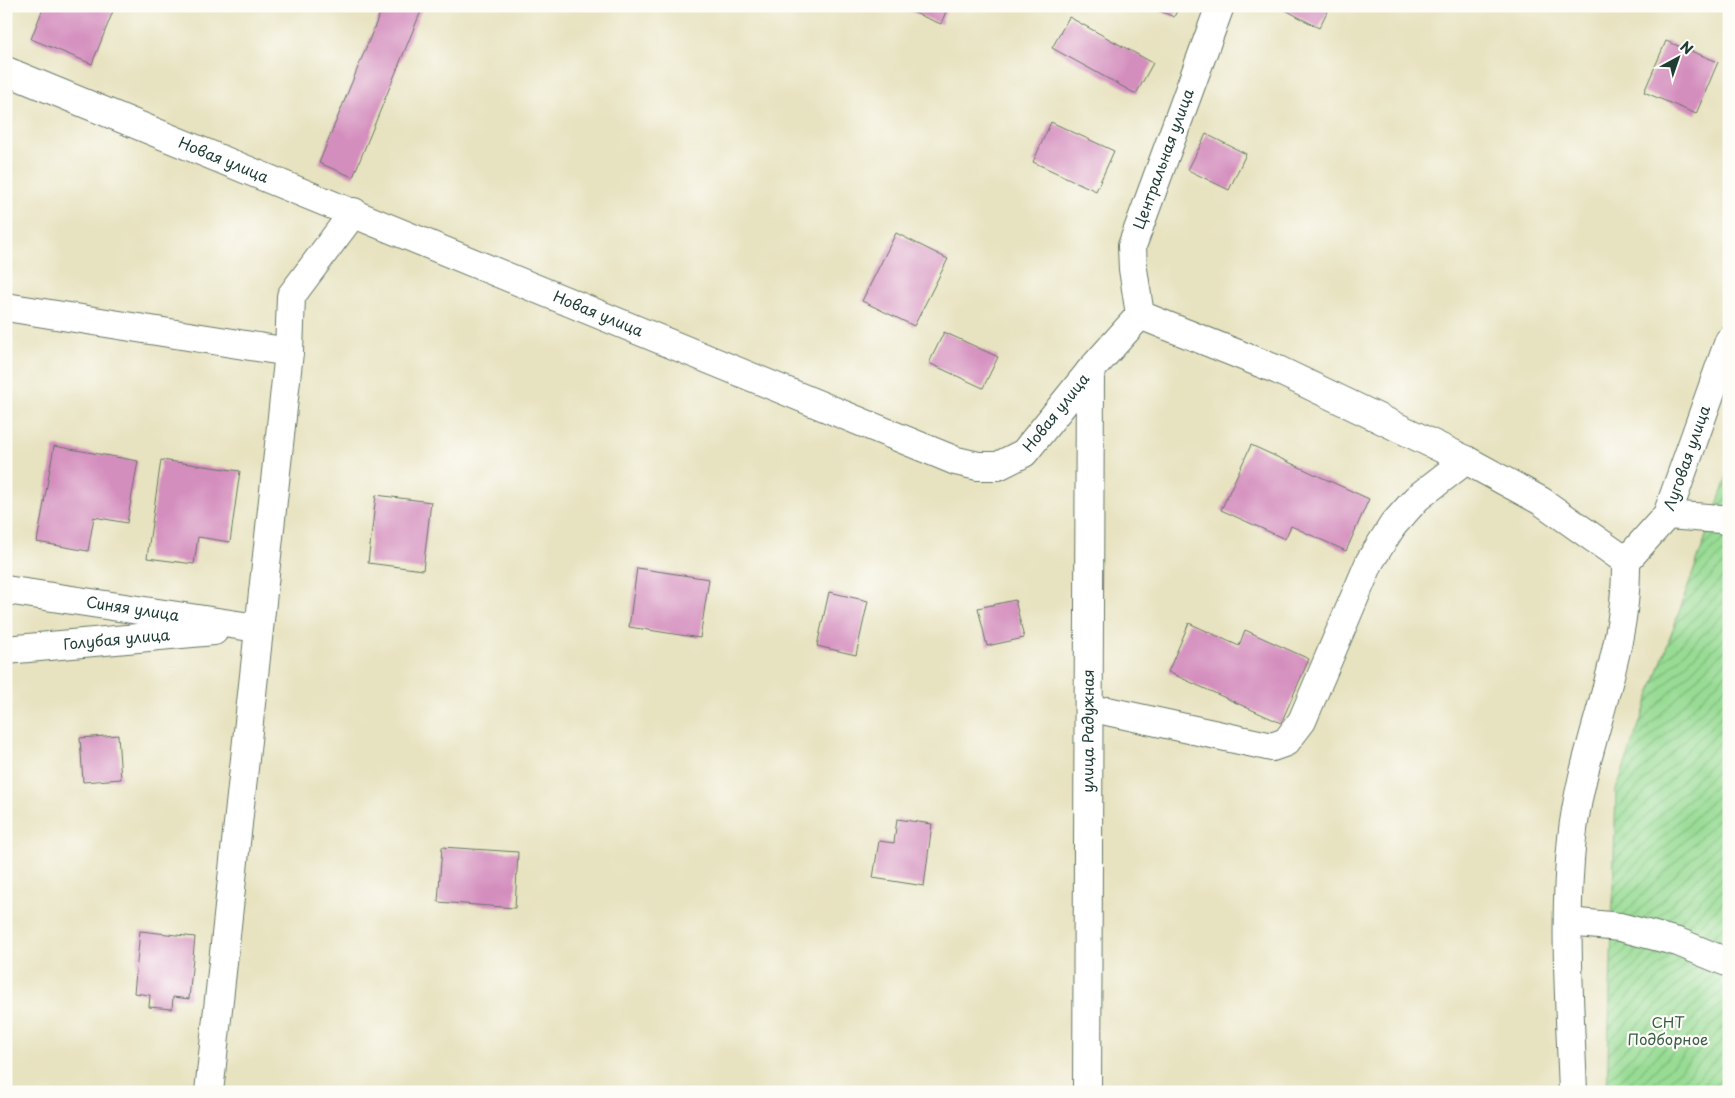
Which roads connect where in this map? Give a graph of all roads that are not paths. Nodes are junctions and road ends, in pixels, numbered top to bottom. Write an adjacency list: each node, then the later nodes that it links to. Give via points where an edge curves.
1 (1220, 6): 5 (street, Центральная улица, via 1132,246 1132,268)
2 (6, 71): 3 (street, Новая улица)
3 (354, 212): 7 (street, via 291,296); 8 (street, Новая улица, via 956,462 998,466 1024,453)
4 (6, 306): 7 (street)
5 (1140, 314): 8 (street, Новая улица); 9 (street, via 1278,370)
6 (1729, 341): 10 (street, Луговая улица)
7 (289, 352): 14 (street)
8 (1090, 371): 20 (street, улица Радужная)
9 (1466, 460): 12 (street, via 1541,501); 16 (street, via 1417,498 1393,525 1370,560 1302,722 1286,742 1272,747)
10 (1667, 515): 11 (street); 12 (street, Луговая улица)
11 (1729, 522)
12 (1626, 561): 17 (street, via 1626,592 1617,650 1586,762 1572,838)
13 (6, 590): 14 (street, Синяя улица)
14 (257, 628): 15 (street, Голубая улица); 19 (street)
15 (6, 650)
16 (1107, 711)
17 (1568, 922): 18 (street, via 1620,927 1678,942); 21 (street)
18 (1729, 963)
19 (209, 1092)
20 (1087, 1092)
21 (1572, 1092)

